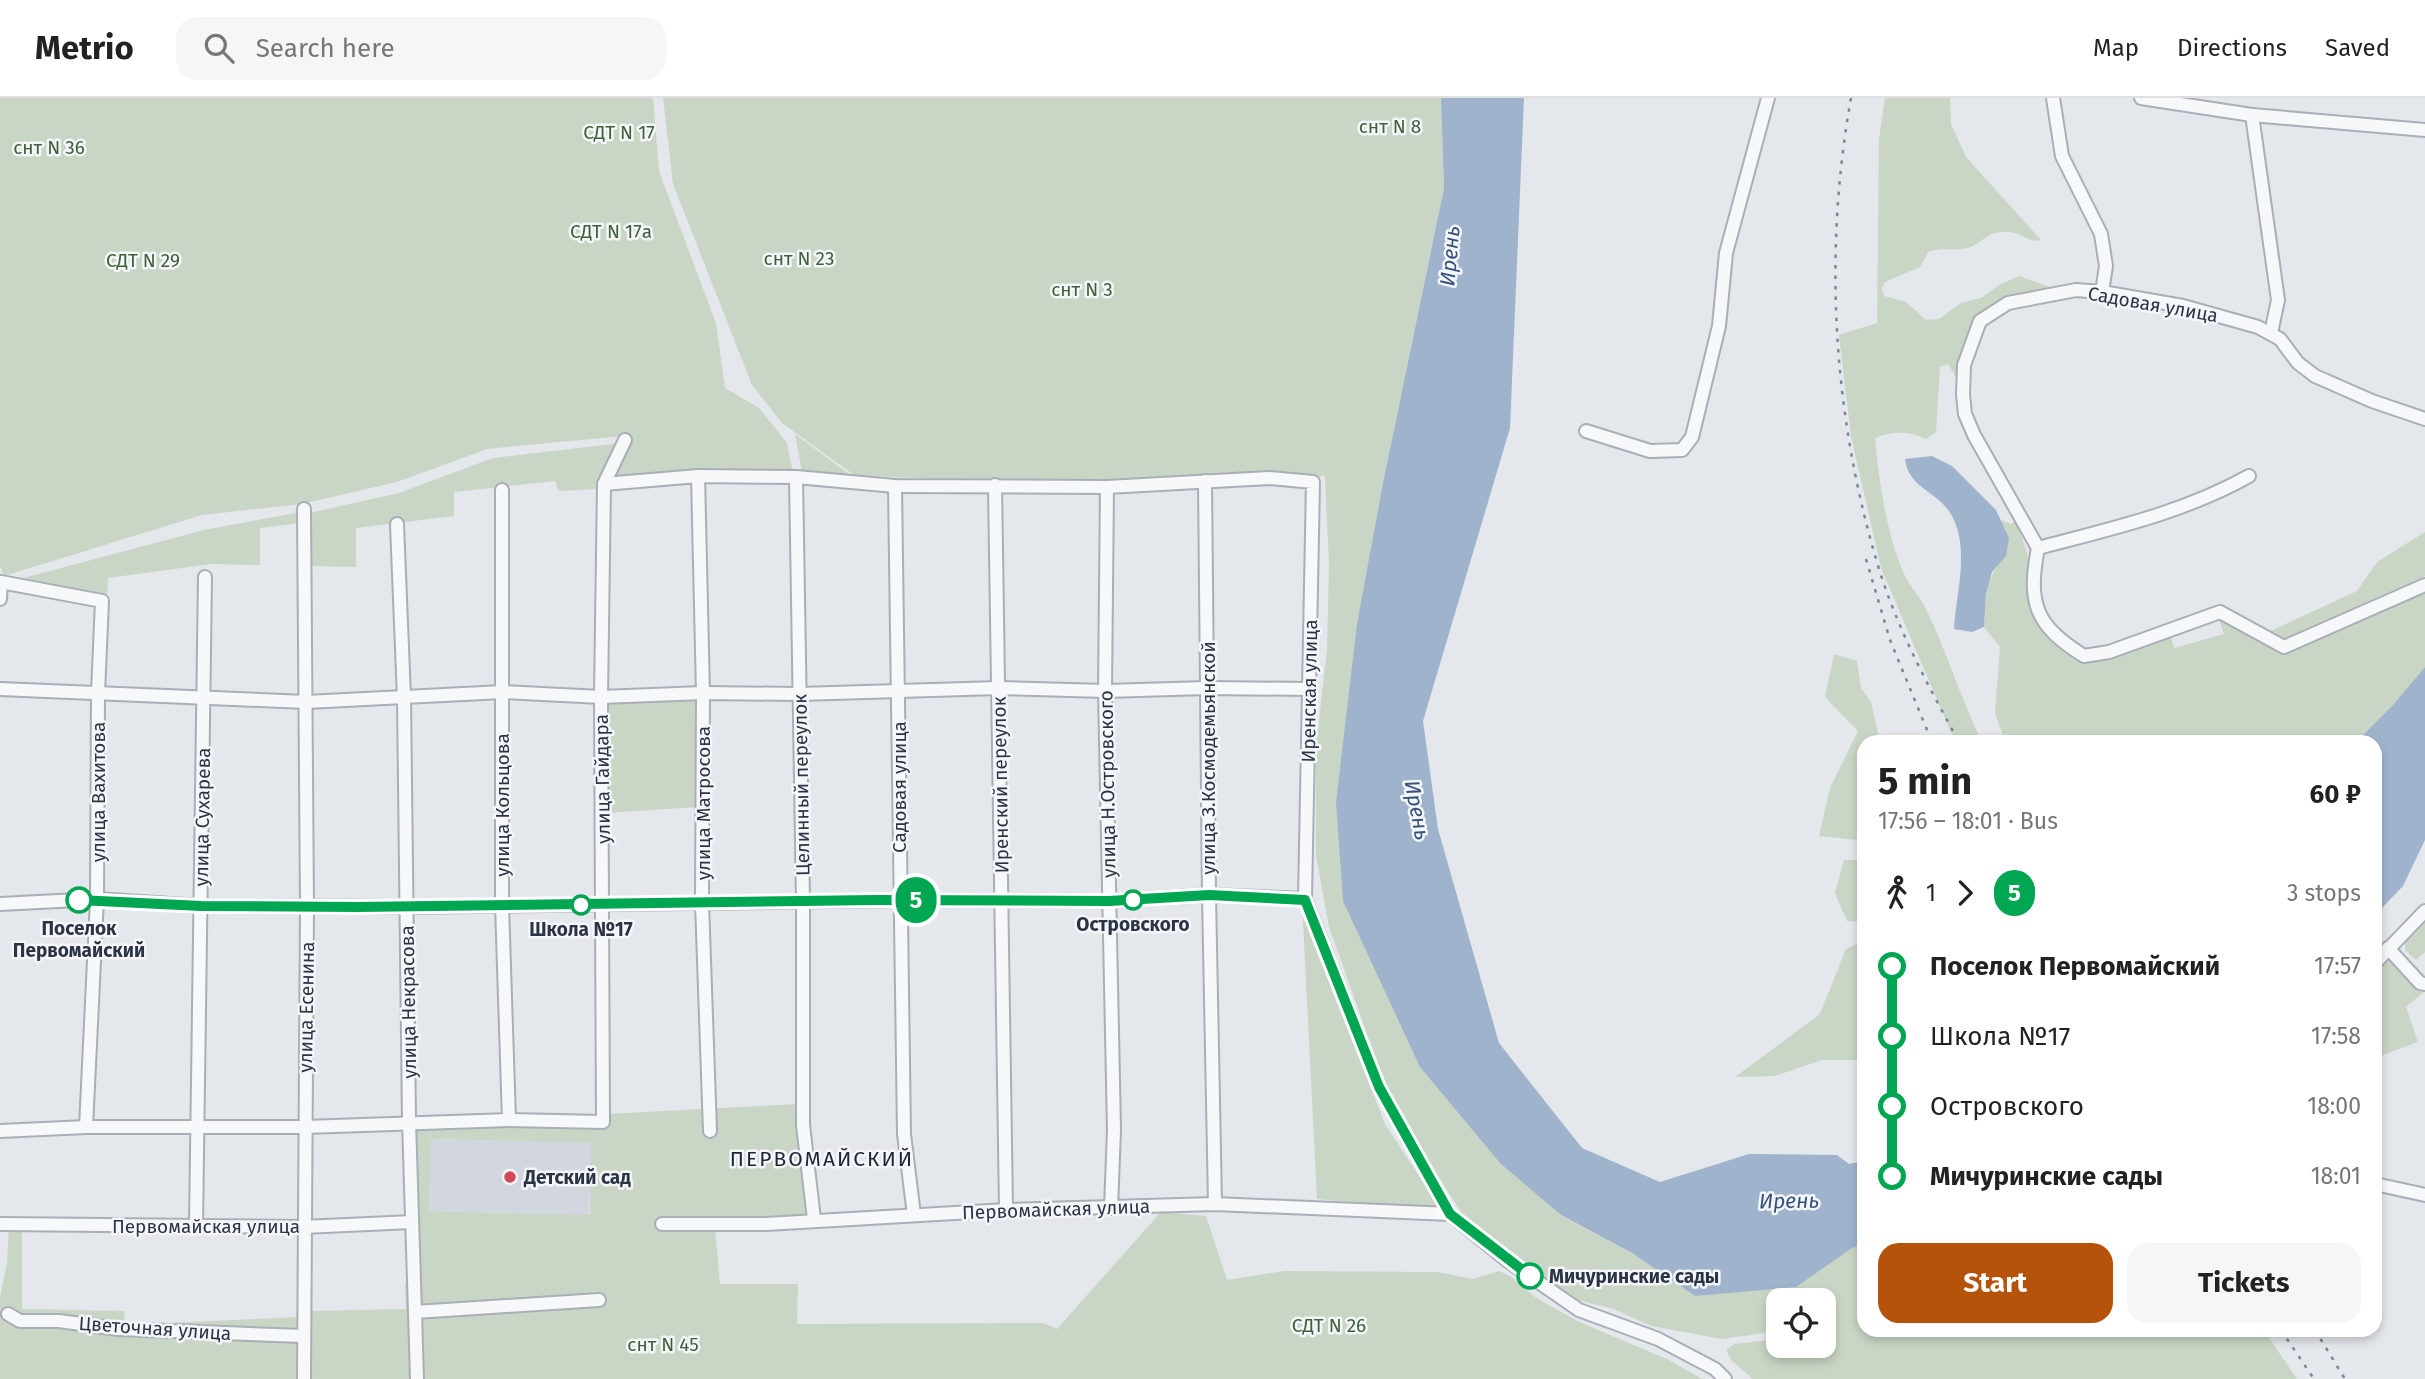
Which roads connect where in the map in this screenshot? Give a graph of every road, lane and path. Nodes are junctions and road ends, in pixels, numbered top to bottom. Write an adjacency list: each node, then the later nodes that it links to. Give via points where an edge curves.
1 (1768, 98): 9 (street, via 1726,253 1718,326 1692,437 1682,450 1665,452)
2 (2053, 98): 6 (street, via 2062,156 2101,234 2106,266)
3 (2141, 98): 4 (street)
4 (2252, 115): 5 (street); 7 (street, via 2278,300)
5 (2425, 130)
6 (2102, 292): 7 (street, Садовая улица, via 2183,306); 22 (street, Садовая улица, via 2076,290 2008,303 1980,321 1964,365 1965,414)
7 (2271, 333): 8 (street, Садовая улица, via 2315,376)
8 (2425, 419)
9 (1586, 431)
10 (625, 440): 15 (street, улица Гайдара)
11 (698, 476): 13 (street); 15 (street); 35 (street, улица Матросова)
12 (2249, 476): 22 (street, via 2182,508)
13 (796, 477): 16 (street); 36 (street, Целинный переулок)
14 (1205, 481): 18 (street); 28 (street, улица З.Космодемьянской); 30 (street, Иренская улица, via 1269,478 1313,482)
15 (604, 484): 38 (street, улица Гайдара)
16 (895, 485): 17 (street); 31 (street, Садовая улица)
17 (995, 485): 18 (street); 27 (street, Иренский переулок)
18 (1107, 487): 32 (street, улица Н.Островского)
19 (502, 490): 33 (street, улица Кольцова)
20 (304, 509): 40 (street, улица Есенина)
21 (397, 524): 39 (street, улица Некрасова)
22 (2038, 548): 25 (street, via 2034,599 2040,618 2063,643 2084,656 2109,652 2220,612 2284,647)
23 (205, 577): 37 (street, улица Сухарева)
24 (1, 582): 26 (street); 34 (street, улица Вахитова, via 102,601)
25 (2425, 585)
26 (0, 599)
27 (999, 688): 31 (street); 32 (street); 43 (street, Иренский переулок)
28 (1207, 688): 30 (street); 32 (street); 41 (street, улица З.Космодемьянской)
29 (0, 689): 34 (street)
30 (1309, 689): 45 (street, Иренская улица)
31 (899, 691): 36 (street); 44 (street, Садовая улица)
32 (1105, 691): 47 (street, улица Н.Островского)
33 (503, 692): 38 (street); 39 (street); 50 (street, улица Кольцова)
34 (98, 693): 37 (street); 42 (street, улица Вахитова)
35 (703, 693): 36 (street); 38 (street); 48 (street, улица Матросова)
36 (799, 694): 46 (street, Целинный переулок)
37 (205, 696): 40 (street); 52 (street, улица Сухарева)
38 (601, 697): 51 (street, улица Гайдара)
39 (404, 698): 40 (street); 53 (street, улица Некрасова)
40 (306, 702): 54 (street, улица Есенина)
41 (1209, 895): 45 (street); 47 (street); 68 (street, улица З.Космодемьянской)
42 (97, 899): 49 (street); 52 (street); 63 (street, улица Вахитова)
43 (1002, 899): 44 (street); 47 (street); 70 (street, Иренский переулок)
44 (899, 900): 46 (street); 72 (street, Садовая улица, via 904,1134)
45 (1305, 900): 71 (street, via 1379,1087)
46 (803, 901): 48 (street); 73 (street, Целинный переулок, via 803,1125)
47 (1109, 901): 69 (street, улица Н.Островского, via 1114,1130)
48 (702, 903): 51 (street); 65 (street, улица Матросова)
49 (0, 904)
50 (502, 905): 51 (street); 53 (street); 59 (street, улица Кольцова)
51 (603, 905): 59 (street, улица Гайдара, via 603,1122)
52 (201, 906): 54 (street); 61 (street, улица Сухарева)
53 (407, 906): 54 (street); 60 (street, улица Некрасова)
54 (307, 907): 62 (street, улица Есенина)
55 (2425, 911): 56 (street)
56 (2388, 948): 57 (street); 58 (street)
57 (2382, 955)
58 (2425, 984)
59 (509, 1119): 60 (street)
60 (410, 1121): 62 (street); 74 (street, улица Некрасова)
61 (197, 1126): 62 (street); 63 (street); 77 (street, улица Сухарева)
62 (305, 1126): 78 (street, улица Есенина)
63 (86, 1127): 64 (street)
64 (0, 1131)
65 (710, 1131)
66 (2382, 1186): 67 (street)
67 (2425, 1195)
68 (1215, 1204): 69 (street, Первомайская улица); 71 (street, Первомайская улица)
69 (1111, 1208): 70 (street, Первомайская улица)
70 (1006, 1210): 72 (street, Первомайская улица)
71 (1450, 1214): 85 (street, via 1579,1310 1658,1339)
72 (914, 1215): 73 (street, Первомайская улица)
73 (814, 1219): 76 (street, Первомайская улица)
74 (412, 1222): 78 (street, Первомайская улица); 80 (street, улица Некрасова)
75 (0, 1224): 77 (street, Первомайская улица)
76 (662, 1224)
77 (196, 1226): 78 (street, Первомайская улица)
78 (303, 1227): 82 (street, улица Есенина)
79 (599, 1300): 80 (street)
80 (415, 1312): 84 (street)
81 (8, 1314): 82 (street, Цветочная улица, via 20,1321 118,1329)
82 (303, 1336): 83 (street, улица Есенина)
83 (304, 1379)
84 (416, 1379)
85 (1725, 1379)

